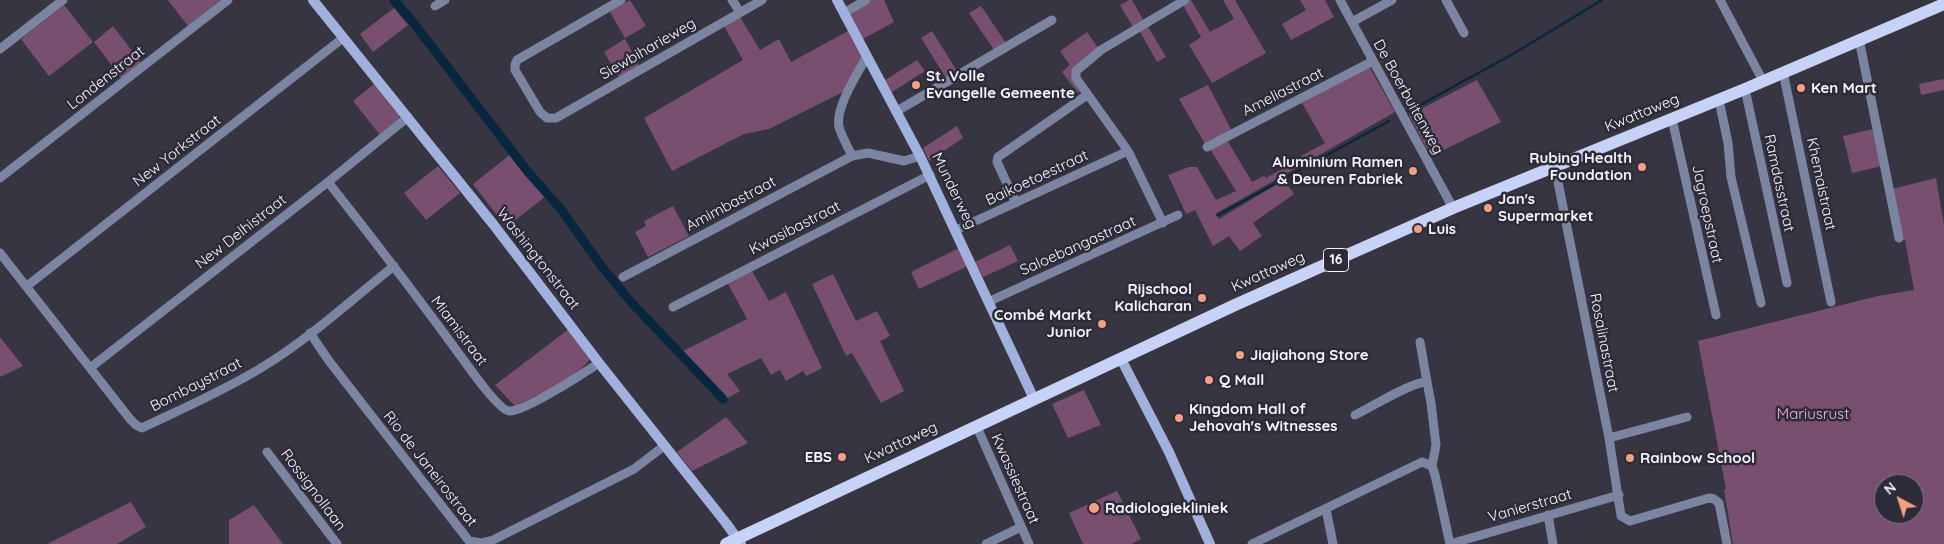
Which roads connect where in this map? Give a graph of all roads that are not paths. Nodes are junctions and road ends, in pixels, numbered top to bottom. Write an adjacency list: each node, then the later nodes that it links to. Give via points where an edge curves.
1 (63, 0): 24 (street)
2 (228, 0): 41 (street, Londenstraat)
3 (313, 0): 22 (street, Washingtonstraat)
4 (444, 0): 16 (street)
5 (621, 0): 17 (street, Siewbiharieweg, via 518,60 515,70 547,118 556,118)
6 (732, 0): 17 (street)
7 (762, 0): 17 (street, Siewbiharieweg)
8 (837, 0): 18 (street, Munderweg)
9 (866, 0): 18 (street)
10 (1185, 0): 30 (street, via 1080,66 1076,78)
11 (1340, 0): 20 (street, De Boerbuitenweg)
12 (1392, 0): 20 (street)
13 (1446, 0): 21 (street)
14 (1720, 0): 28 (street)
15 (1944, 4): 23 (main road, Kwattaweg / 16)
16 (435, 6)
17 (740, 12)
18 (844, 13): 25 (street, Munderweg)
19 (1052, 20): 32 (street)
20 (1352, 22): 26 (street, De Boerbuitenweg)
21 (1464, 33)
22 (343, 38): 33 (street, Washingtonstraat); 53 (street, New Yorkstraat)
23 (1859, 39): 27 (main road, Kwattaweg / 16); 48 (street)
24 (0, 49)
25 (866, 58): 32 (street, Munderweg); 37 (street, via 840,112 839,127)
26 (1373, 61): 35 (street, Ameliastraat); 44 (street, De Boerbuitenweg)
27 (1784, 72): 28 (main road, Kwattaweg / 16); 55 (street, Khemaistraat)
28 (1763, 81): 29 (main road, Kwattaweg / 16)
29 (1745, 89): 31 (main road, Kwattaweg / 16); 52 (street, Ramdasstraat)
30 (1087, 96): 36 (street); 43 (street, via 998,157 997,162)
31 (1719, 100): 34 (main road, Kwattaweg / 16); 56 (street, via 1731,177)
32 (897, 111): 38 (street, Munderweg)
33 (408, 117): 42 (street, New Delhistraat); 62 (street, Washingtonstraat)
34 (1672, 119): 39 (main road, Kwattaweg / 16); 58 (street, Jagroepstraat)
35 (1206, 146)
36 (1128, 151): 43 (street, Baikoetoestraat); 46 (street)
37 (852, 156): 38 (street, via 868,153 904,161); 51 (street, Amimbastraat)
38 (920, 156): 40 (street, Munderweg)
39 (1555, 167): 44 (main road, Kwattaweg / 16); 69 (street, Rosalinastraat)
40 (930, 175): 47 (street, Munderweg); 57 (street, Kwasibastraat)
41 (0, 178)
42 (328, 182): 50 (street, Miamistraat); 63 (street, New Delhistraat)
43 (1016, 203): 47 (street, Baikoetoestraat)
44 (1453, 208): 61 (main road, Kwattaweg / 16)
45 (1178, 215): 46 (street, Saloebangastraat)
46 (1162, 223): 54 (street, Saloebangastraat)
47 (956, 230): 54 (street, Munderweg)
48 (1899, 238)
49 (0, 253): 53 (street, Bombaystraat)
50 (394, 266): 59 (street, Bombaystraat); 62 (street, Miamistraat, via 475,375 508,411 540,398)
51 (622, 277)
52 (1787, 282)
53 (26, 286): 63 (street, Bombaystraat)
54 (990, 301): 65 (street, Munderweg)
55 (1831, 302)
56 (1761, 303)
57 (673, 307)
58 (1716, 315)
59 (310, 333): 63 (street, Bombaystraat, via 262,367 142,428 130,419); 70 (street, Rio de Janeirostraat, via 469,541 493,540 634,469)
60 (1420, 342): 64 (street)
61 (1121, 359): 65 (main road, Kwattaweg / 16); 82 (street, via 1169,452)
62 (599, 363): 70 (street, Washingtonstraat)
63 (90, 368)
64 (1426, 382): 66 (street); 72 (street, via 1436,445)
65 (1034, 399): 68 (main road, Kwattaweg / 16)
66 (1356, 415)
67 (1688, 417): 69 (street)
68 (976, 425): 76 (street, Kwassiestraat); 77 (main road, Kwattaweg / 16)
69 (1609, 438): 73 (street, Rosalinastraat)
70 (664, 446): 77 (street, Washingtonstraat)
71 (267, 452): 78 (street, Rossignollaan)
72 (1432, 466): 74 (street, via 1422,462); 85 (street)
73 (1618, 495): 75 (street, Vanierstraat); 87 (street, Rosalinastraat, via 1621,516 1630,521 1714,499 1719,503)
74 (1326, 509): 83 (street); 84 (street)
75 (1548, 515): 85 (street, Vanierstraat); 86 (street)
76 (1021, 527): 80 (street); 81 (street, Kwassiestraat)
77 (739, 541): 79 (main road, Kwattaweg / 16)
78 (337, 544)
79 (726, 544)
80 (986, 544)
81 (1029, 544)
82 (1210, 544)
83 (1252, 544)
84 (1333, 544)
85 (1450, 544)
86 (1553, 544)
87 (1727, 544)

